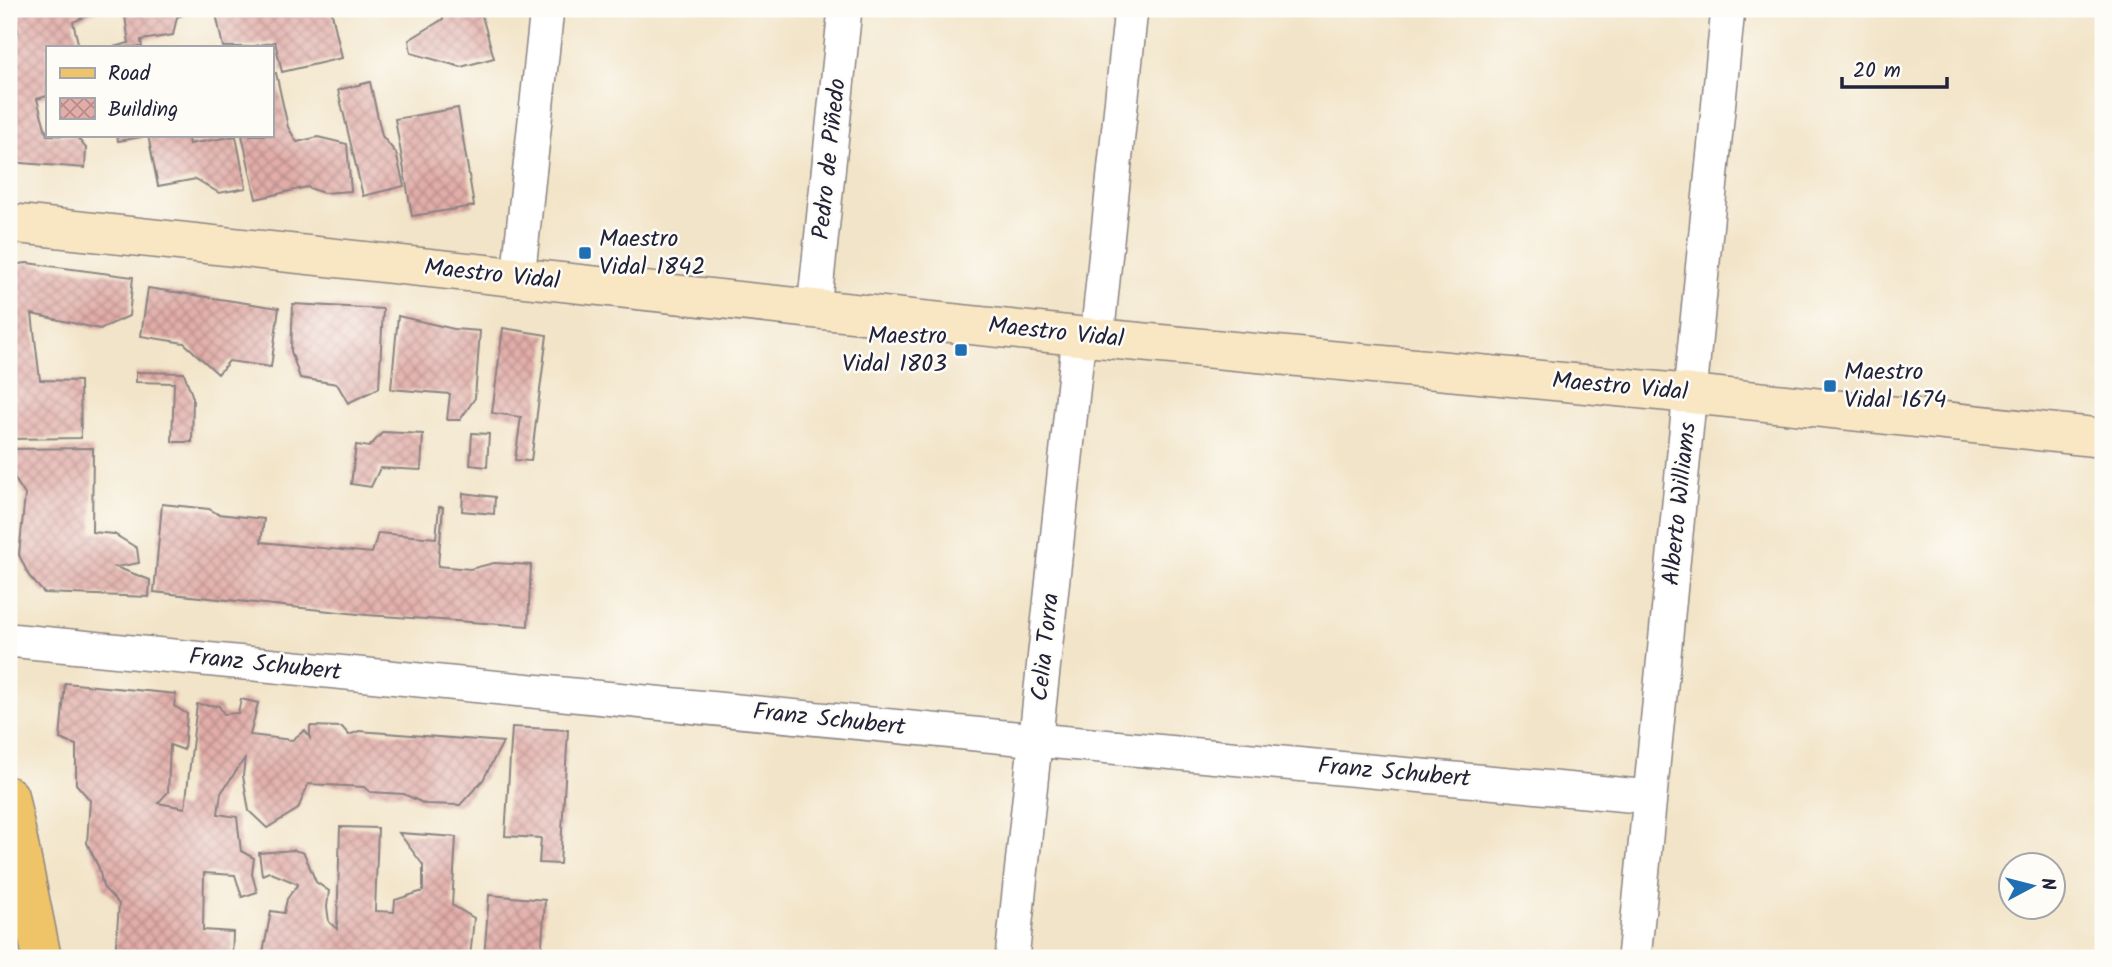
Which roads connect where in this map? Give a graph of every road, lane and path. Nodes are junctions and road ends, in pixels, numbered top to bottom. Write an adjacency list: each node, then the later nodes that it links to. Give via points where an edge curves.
1 (547, 9): 6 (street)
2 (845, 9): 7 (street, Pedro de Piñedo)
3 (1131, 9): 8 (street, Celia Torra)
4 (1728, 9): 9 (street, Alberto Williams)
5 (9, 223): 6 (main road, Maestro Vidal)
6 (518, 278): 7 (main road, Maestro Vidal)
7 (814, 309): 8 (main road, Maestro Vidal)
8 (1088, 337): 9 (main road, Maestro Vidal); 12 (street, Celia Torra)
9 (1691, 394): 10 (main road, Maestro Vidal); 14 (street, Alberto Williams)
10 (2103, 438)
11 (9, 640): 12 (street, Franz Schubert)
12 (1036, 740): 14 (street, Franz Schubert); 17 (street, Celia Torra)
13 (9, 796): 15 (main road)
14 (1650, 797): 18 (street, Alberto Williams)
15 (19, 912): 16 (main road)
16 (42, 958)
17 (1012, 958)
18 (1634, 958)

